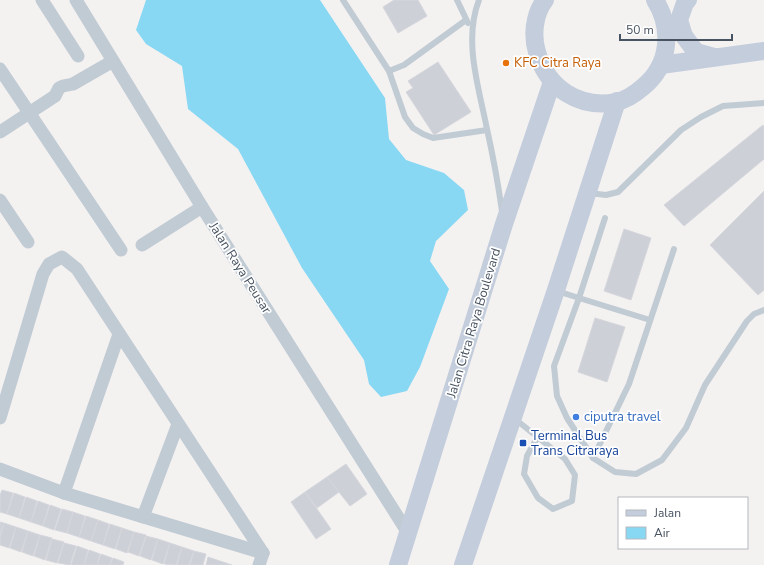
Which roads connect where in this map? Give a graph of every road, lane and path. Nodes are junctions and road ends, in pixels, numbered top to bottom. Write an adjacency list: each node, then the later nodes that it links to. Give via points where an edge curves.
1 (42, 0): 12 (street)
2 (76, 0): 14 (street, Jalan Raya Peusar)
3 (343, 0): 17 (lane)
4 (457, 0): 9 (lane)
5 (479, 0): 10 (lane)
6 (545, 0): 18 (main road, via 535,23 534,44 540,65)
7 (655, 0): 15 (main road, via 666,28 666,47)
8 (688, 0): 13 (main road, via 679,20 684,36 696,52)
9 (466, 20): 10 (lane); 17 (lane, via 404,64)
10 (472, 29): 22 (lane, via 477,79)
11 (764, 51): 13 (main road)
12 (78, 56)
13 (715, 58): 15 (main road)
14 (113, 61): 21 (street, via 73,84 68,93 55,96); 26 (street, Jalan Raya Peusar)
15 (661, 65): 19 (main road, via 650,81 635,94)
16 (0, 69): 21 (street)
17 (389, 71): 22 (lane, via 405,117 423,134 433,138)
18 (552, 82): 19 (main road, via 571,96 593,103); 28 (main road, Jalan Citra Raya Boulevard)
19 (617, 102): 24 (main road)
20 (764, 103): 24 (lane, via 723,106 681,130 618,192 606,195)
21 (29, 113): 23 (street); 32 (street)
22 (488, 130): 28 (lane)
23 (0, 132)
24 (587, 193): 33 (main road)
25 (0, 200): 29 (street)
26 (202, 207): 30 (street); 46 (street, Jalan Raya Peusar)
27 (605, 218): 34 (lane)
28 (504, 224): 46 (main road, Jalan Citra Raya Boulevard)
29 (28, 242)
30 (142, 245)
31 (674, 249): 36 (lane)
32 (121, 250)
33 (556, 290): 34 (lane); 39 (main road)
34 (579, 298): 36 (lane); 42 (lane, via 554,366 557,396 567,418)
35 (764, 310): 42 (lane, via 747,320 705,385 686,428 662,460 636,474 615,472)
36 (650, 320): 42 (lane, via 629,384)
37 (119, 334): 38 (street, via 77,269 62,257 49,264 43,274); 40 (street); 44 (street)
38 (0, 418)
39 (513, 418): 41 (lane); 49 (main road)
40 (178, 424): 45 (street); 47 (street)
41 (537, 438): 41 (lane, via 564,459 575,475 572,501 553,509 538,498 524,474 527,456)
42 (593, 458)
43 (0, 469): 44 (street)
44 (64, 492): 45 (street)
45 (143, 517): 47 (street)
46 (408, 534): 48 (main road, Jalan Citra Raya Boulevard)
47 (261, 559)
48 (398, 565)
49 (463, 565)

